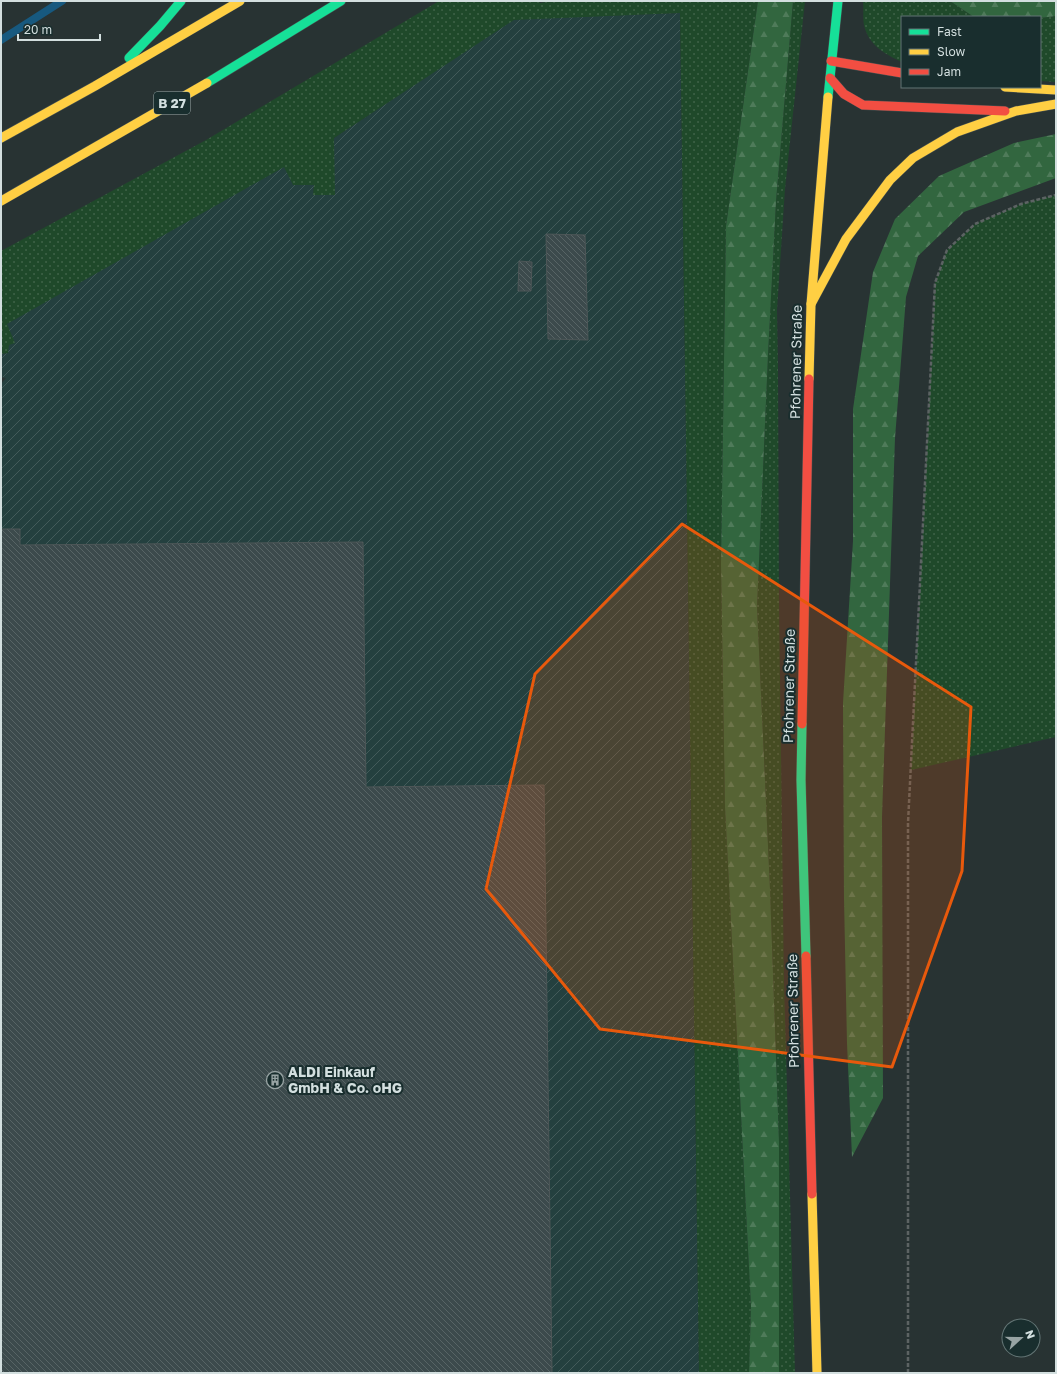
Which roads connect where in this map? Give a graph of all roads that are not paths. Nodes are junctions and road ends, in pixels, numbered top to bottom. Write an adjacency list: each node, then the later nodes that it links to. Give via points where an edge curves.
1 (181, 1): 8 (main road, via 129,58)
2 (240, 1): 8 (main road)
3 (341, 1): 14 (main road, B 27, via 283,38)
4 (838, 1): 5 (main road, Pfohrener Straße)
5 (831, 61): 6 (main road); 7 (main road, Pfohrener Straße)
6 (901, 73)
7 (830, 78): 12 (main road, via 844,94 863,105); 15 (main road, Pfohrener Straße)
8 (95, 86): 13 (main road)
9 (1022, 88): 10 (main road)
10 (1056, 90)
11 (1056, 104): 12 (main road)
12 (1016, 111): 15 (main road, via 957,132 913,158 890,180 846,239)
13 (1, 138)
14 (1, 201)
15 (811, 304): 16 (main road, Pfohrener Straße, via 801,780)
16 (817, 1373)

